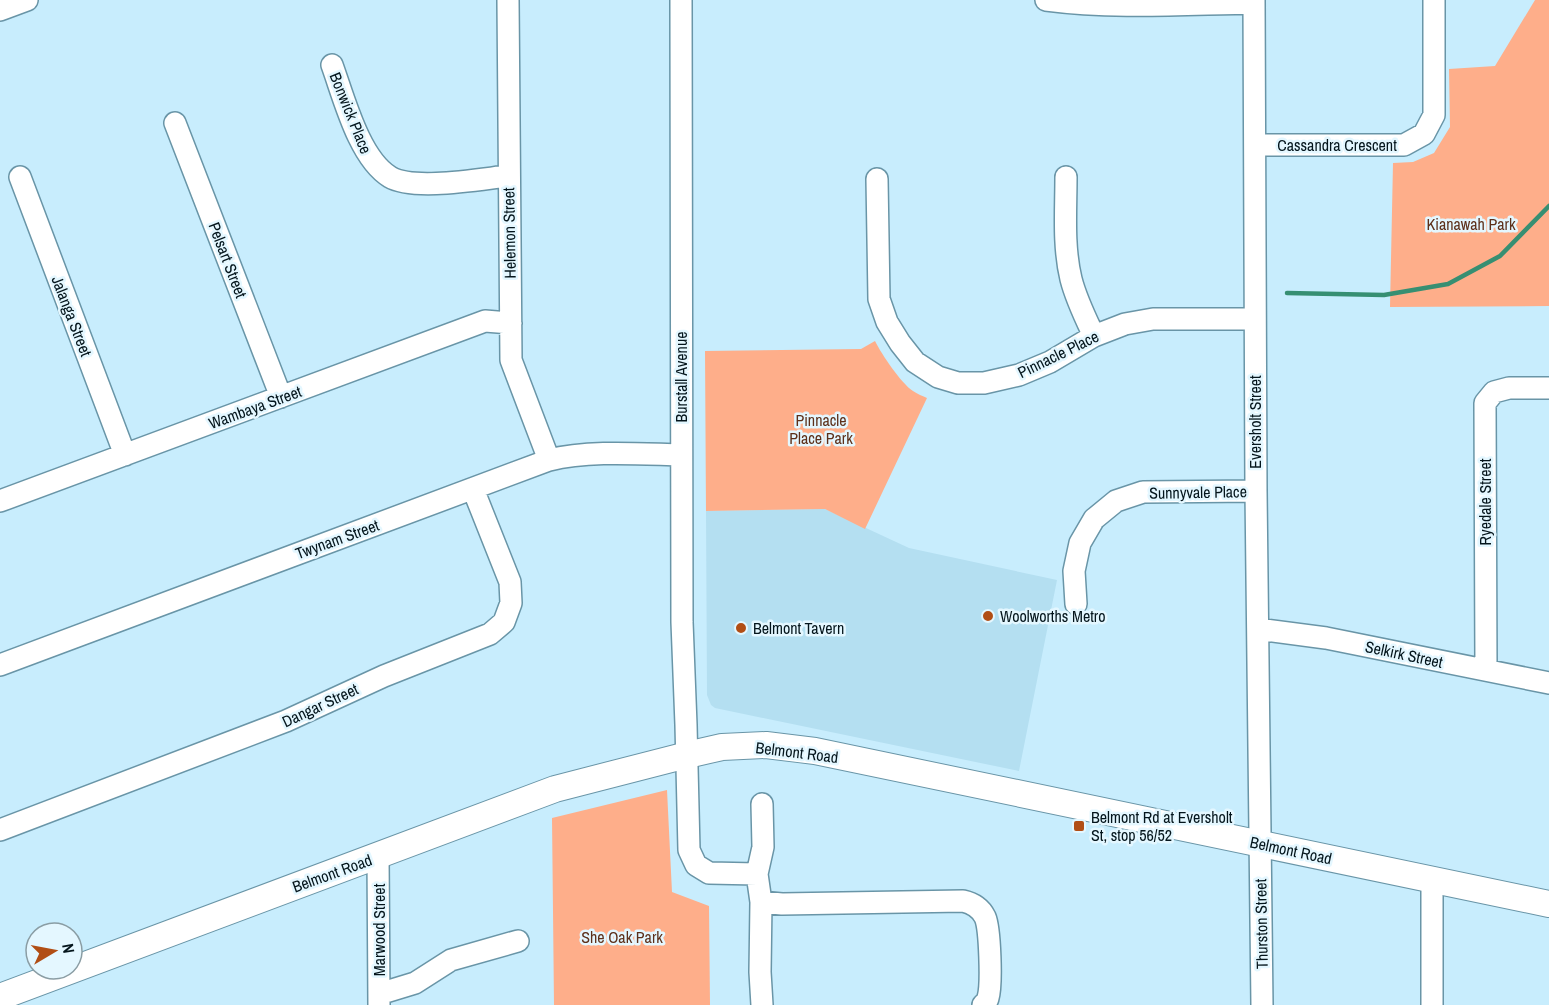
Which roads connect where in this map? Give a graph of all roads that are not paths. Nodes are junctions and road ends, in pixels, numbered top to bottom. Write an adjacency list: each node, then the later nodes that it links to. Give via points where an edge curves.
1 (27, 0): 8 (street)
2 (508, 0): 12 (street, Helemon Street)
3 (681, 0): 22 (street, Burstall Avenue)
4 (1046, 0): 6 (street)
5 (1434, 0): 11 (street, Cassandra Crescent, via 1434,115 1424,134 1404,145)
6 (1074, 2): 7 (street)
7 (1254, 2): 11 (street, Eversholt Street)
8 (0, 10)
9 (332, 65): 12 (street, Bonwick Place, via 359,138 371,160 391,177 434,184)
10 (175, 123): 20 (street, Pelsart Street)
11 (1255, 145): 16 (street, Eversholt Street)
12 (508, 176): 17 (street, Helemon Street)
13 (20, 177): 21 (street, Jalanga Street)
14 (1066, 177): 18 (street, via 1071,279)
15 (878, 179): 18 (street, Pinnacle Place, via 879,299 887,322 915,362 938,377 958,383 984,383 1050,362)
16 (1255, 319): 18 (street, Pinnacle Place, via 1153,319); 25 (street, Eversholt Street)
17 (511, 323): 20 (street, Wambaya Street, via 485,321); 23 (street, Helemon Street, via 511,360)
18 (1094, 336)
19 (1549, 388): 30 (street, Ryedale Street, via 1509,388 1494,392 1485,403)
20 (281, 397): 21 (street, Wambaya Street)
21 (125, 455): 26 (street, Wambaya Street)
22 (681, 455): 23 (street, Twynam Street, via 564,456); 32 (street, Burstall Avenue)
23 (549, 460): 24 (street, Twynam Street)
24 (473, 489): 29 (street, Twynam Street); 34 (street, Dangar Street, via 510,582 511,603 504,622 490,634 286,721)
25 (1256, 491): 27 (street, Sunnyvale Place, via 1143,492 1116,501 1094,519 1080,543 1074,571); 28 (street, Eversholt Street)
26 (0, 501)
27 (1076, 604)
28 (1258, 629): 30 (street, Selkirk Street, via 1326,638); 35 (street, Eversholt Street)
29 (0, 665)
30 (1486, 670): 31 (street, Selkirk Street)
31 (1549, 683)
32 (687, 755): 35 (main road, Belmont Road, via 722,747 765,745 814,751); 36 (main road, Belmont Road, via 555,789); 37 (street, Burstall Avenue, via 689,850 696,865 709,873)
33 (762, 804): 37 (street, via 763,847)
34 (0, 830)
35 (1259, 844): 38 (main road, Belmont Road); 46 (street, Thurston Street)
36 (378, 855): 42 (main road, Belmont Road); 43 (street, Marwood Street)
37 (757, 874): 39 (street)
38 (1432, 880): 40 (main road, Belmont Road); 47 (street)
39 (761, 902): 44 (street); 45 (street, via 952,900 975,904 989,932 989,989)
40 (1549, 904)
41 (518, 941): 43 (street, via 451,960)
42 (0, 997)
43 (379, 1000)
44 (762, 1005)
45 (983, 1005)
46 (1262, 1005)
47 (1432, 1005)

